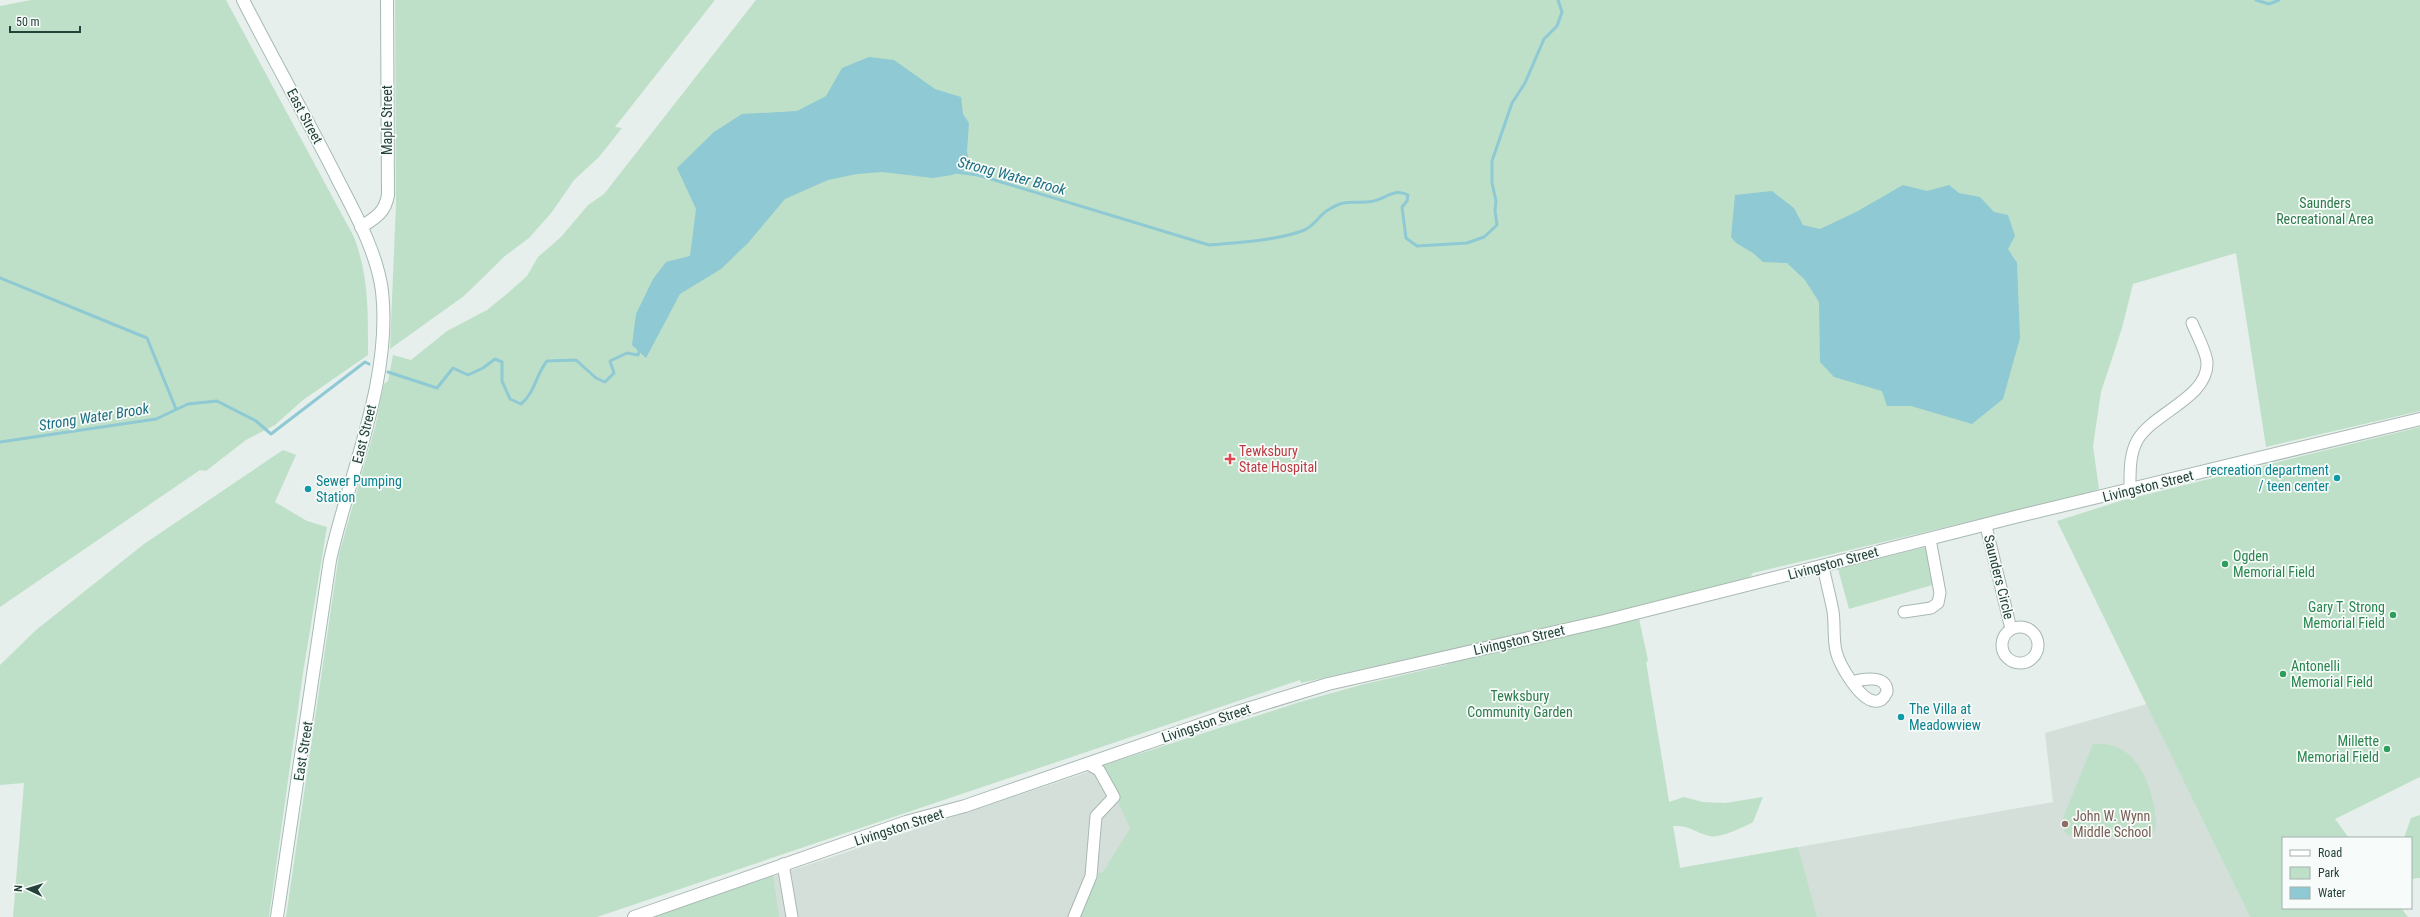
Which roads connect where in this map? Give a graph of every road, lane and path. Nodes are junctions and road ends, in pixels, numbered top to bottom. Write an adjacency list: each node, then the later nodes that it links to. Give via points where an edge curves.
1 (243, 0): 3 (street, East Street)
2 (387, 0): 3 (street, Maple Street, via 388,195 385,209 381,214)
3 (361, 227): 15 (street, East Street, via 382,291 379,362 365,436 336,531 330,560)
4 (2192, 323): 6 (street, via 2208,362 2204,377 2195,392 2158,418 2138,440 2132,459)
5 (2420, 419): 6 (street, Livingston Street)
6 (2130, 490): 7 (street, Livingston Street)
7 (1986, 526): 8 (street, Livingston Street); 11 (street, Saunders Circle)
8 (1930, 539): 9 (street, Livingston Street); 10 (street, via 1940,594 1938,603 1931,608)
9 (1823, 566): 12 (street, via 1833,612 1837,653); 13 (street, Livingston Street, via 1542,636 1346,679 1236,712)
10 (1904, 612)
11 (2012, 629)
12 (1852, 682)
13 (1088, 764): 14 (street, Livingston Street); 18 (street, via 1099,770 1114,796 1096,816 1091,876)
14 (783, 864): 16 (street, Livingston Street); 17 (street)
15 (277, 917)
16 (634, 917)
17 (792, 917)
18 (1074, 917)

